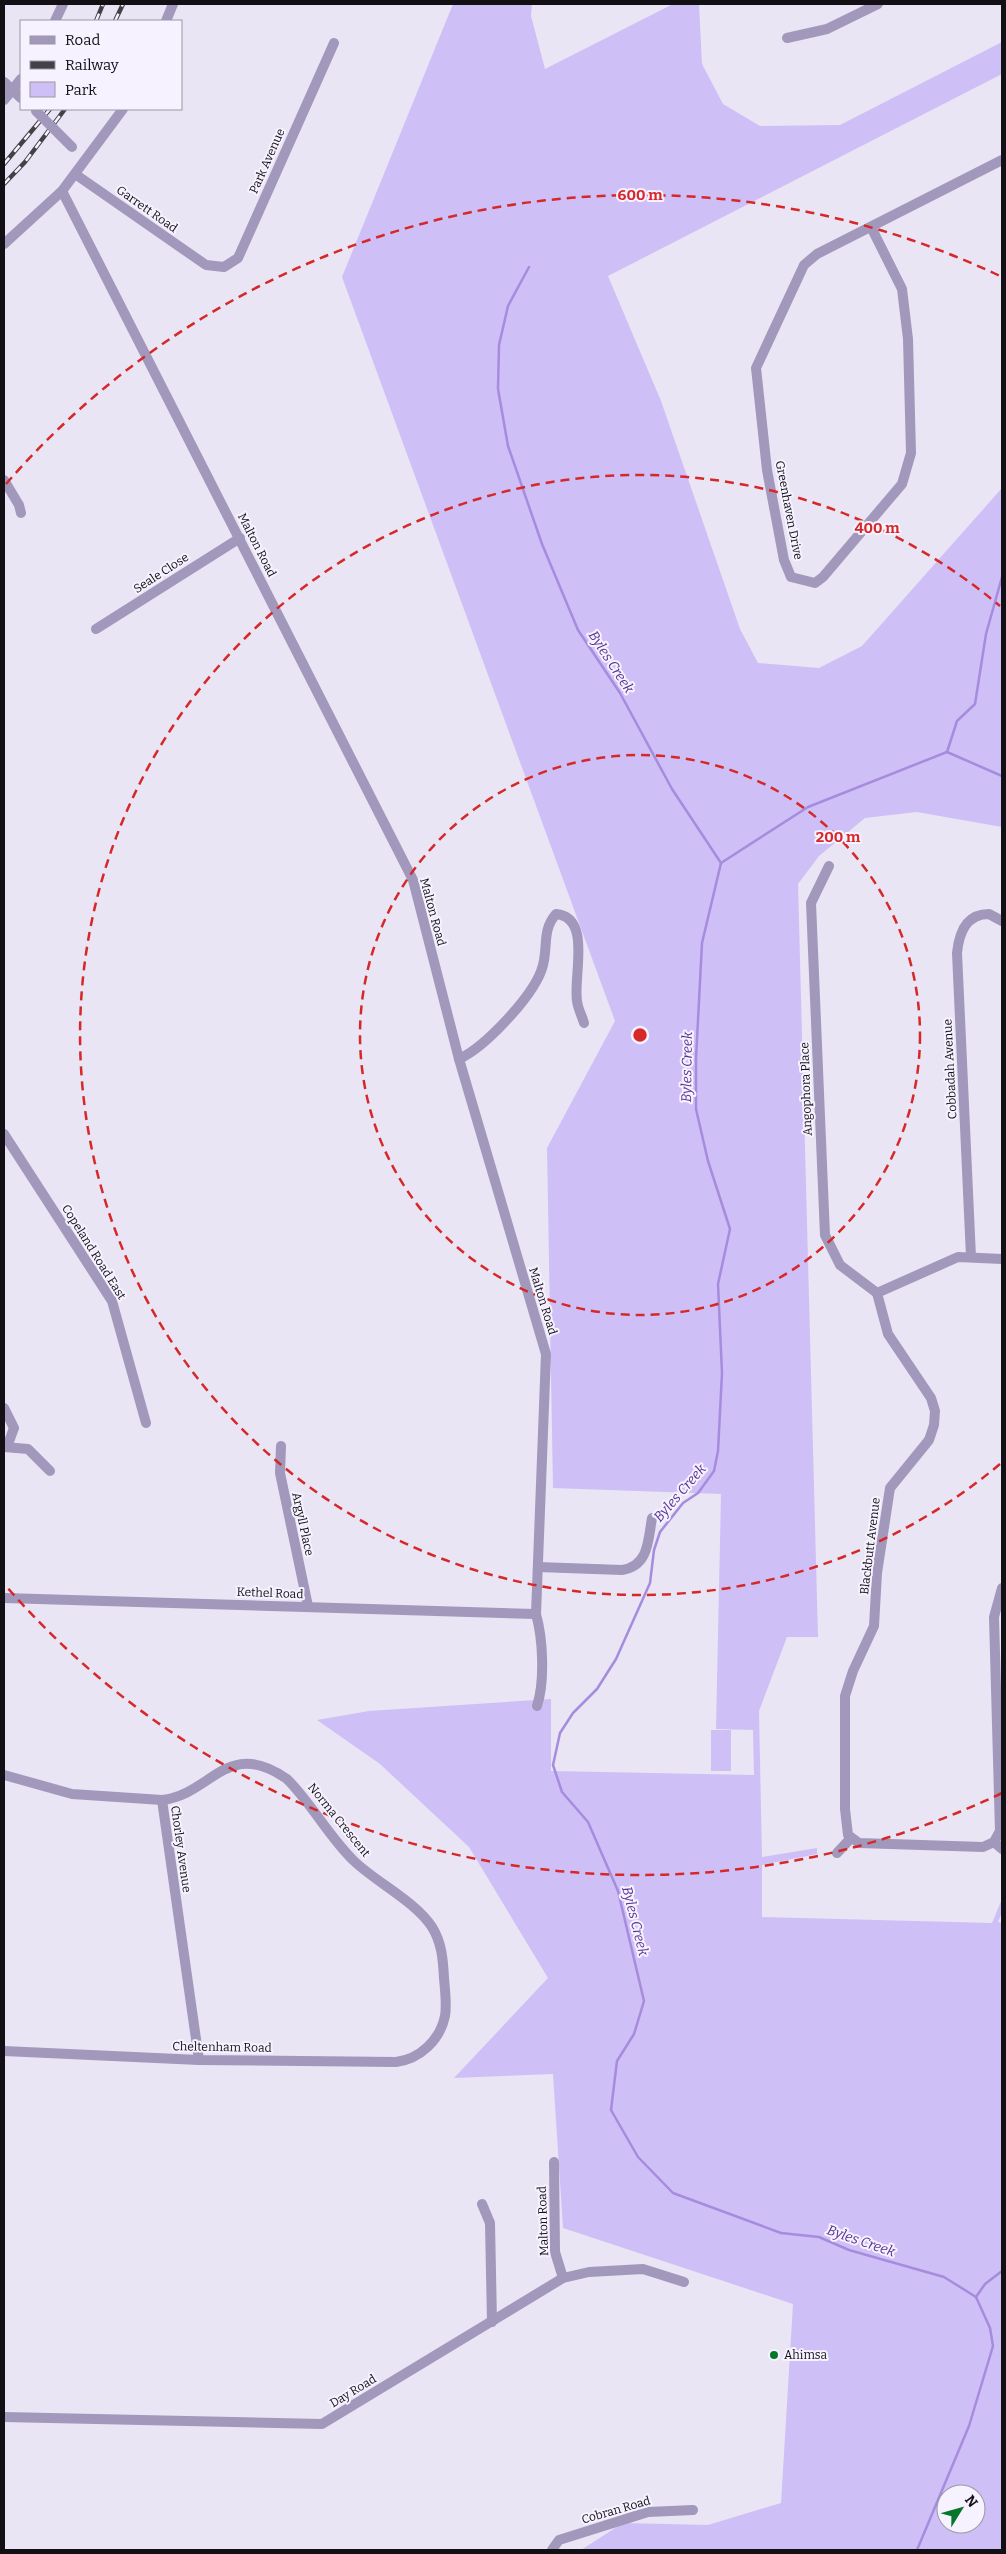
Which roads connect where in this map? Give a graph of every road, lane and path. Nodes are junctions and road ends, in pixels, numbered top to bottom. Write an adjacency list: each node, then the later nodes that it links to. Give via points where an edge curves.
1 (63, 4): 4 (street)
2 (173, 4): 5 (street)
3 (878, 4): 6 (street, via 827,29)
4 (55, 20)
5 (166, 20)
6 (787, 38)
7 (334, 43): 21 (street, Park Avenue, via 238,258 224,266)
8 (20, 80): 10 (street)
9 (4, 82): 10 (street)
10 (13, 90): 11 (street); 12 (street)
11 (20, 97)
12 (4, 100)
13 (34, 110): 15 (street, bridge)
14 (122, 110): 15 (street)
15 (85, 158): 17 (street)
16 (1002, 160): 19 (street, Greenhaven Drive)
17 (74, 174): 18 (street); 21 (street, Garrett Road)
18 (62, 191): 20 (street); 24 (street, Malton Road)
19 (871, 227): 19 (street, Greenhaven Drive, via 817,254 804,265 756,368 767,470 784,560 791,577 815,582 824,577 902,484 911,453 908,339 902,289)
20 (4, 244)
21 (206, 265)
22 (4, 480): 23 (street)
23 (21, 513)
24 (240, 538): 25 (street, Seale Close); 29 (street, Malton Road, via 413,880)
25 (96, 629)
26 (828, 866): 33 (street, Angophora Place, via 811,902 825,1235 840,1265)
27 (1002, 921): 31 (street, Cobbadah Avenue, via 990,914 975,916 968,921 958,939)
28 (584, 1023): 29 (street, via 577,1003 576,925 565,915 556,914 548,923 543,966 526,1000 473,1053)
29 (459, 1059): 40 (street, Malton Road, via 546,1354)
30 (4, 1134): 35 (street, Copeland Road East, via 112,1301)
31 (971, 1257): 32 (street); 33 (street, via 958,1257)
32 (1002, 1259)
33 (877, 1293): 48 (street, Blackbutt Avenue, via 888,1334 931,1398 935,1411 929,1440 890,1488 877,1573 874,1626 845,1696 845,1809)
34 (4, 1408): 37 (street, via 14,1428)
35 (146, 1423)
36 (281, 1446): 43 (street, Argyll Place, via 280,1474)
37 (6, 1447): 38 (street, via 28,1449)
38 (50, 1471)
39 (652, 1518): 40 (street, via 645,1556 635,1566 622,1570)
40 (538, 1568): 44 (street, Malton Road)
41 (1002, 1588): 49 (street, via 994,1617)
42 (4, 1598): 43 (street, Kethel Road)
43 (308, 1606): 44 (street, Kethel Road)
44 (536, 1614): 45 (street, Malton Road, via 541,1638 541,1692)
45 (537, 1706)
46 (4, 1776): 47 (street, Chorley Avenue, via 72,1794)
47 (162, 1800): 51 (street, Norma Crescent, via 182,1796 220,1771 236,1765 257,1766 287,1779 353,1861 423,1916 434,1931 442,1955 446,2005 441,2028); 53 (street, Chorley Avenue)
48 (851, 1838): 49 (street, via 859,1843); 50 (street)
49 (998, 1845)
50 (837, 1853)
51 (433, 2041): 53 (street, Cheltenham Road, via 415,2057 396,2062)
52 (4, 2051): 53 (street, Cheltenham Road)
53 (199, 2060)
54 (554, 2162): 56 (street, Malton Road, via 555,2252)
55 (482, 2204): 58 (street, via 490,2223)
56 (562, 2278): 57 (street, Day Road, via 589,2272 643,2269); 58 (street, Day Road)
57 (684, 2282)
58 (492, 2322): 59 (street, Day Road, via 322,2424)
59 (4, 2417)
60 (693, 2510): 61 (street, Cobran Road, via 648,2512 559,2540)
61 (552, 2550)

